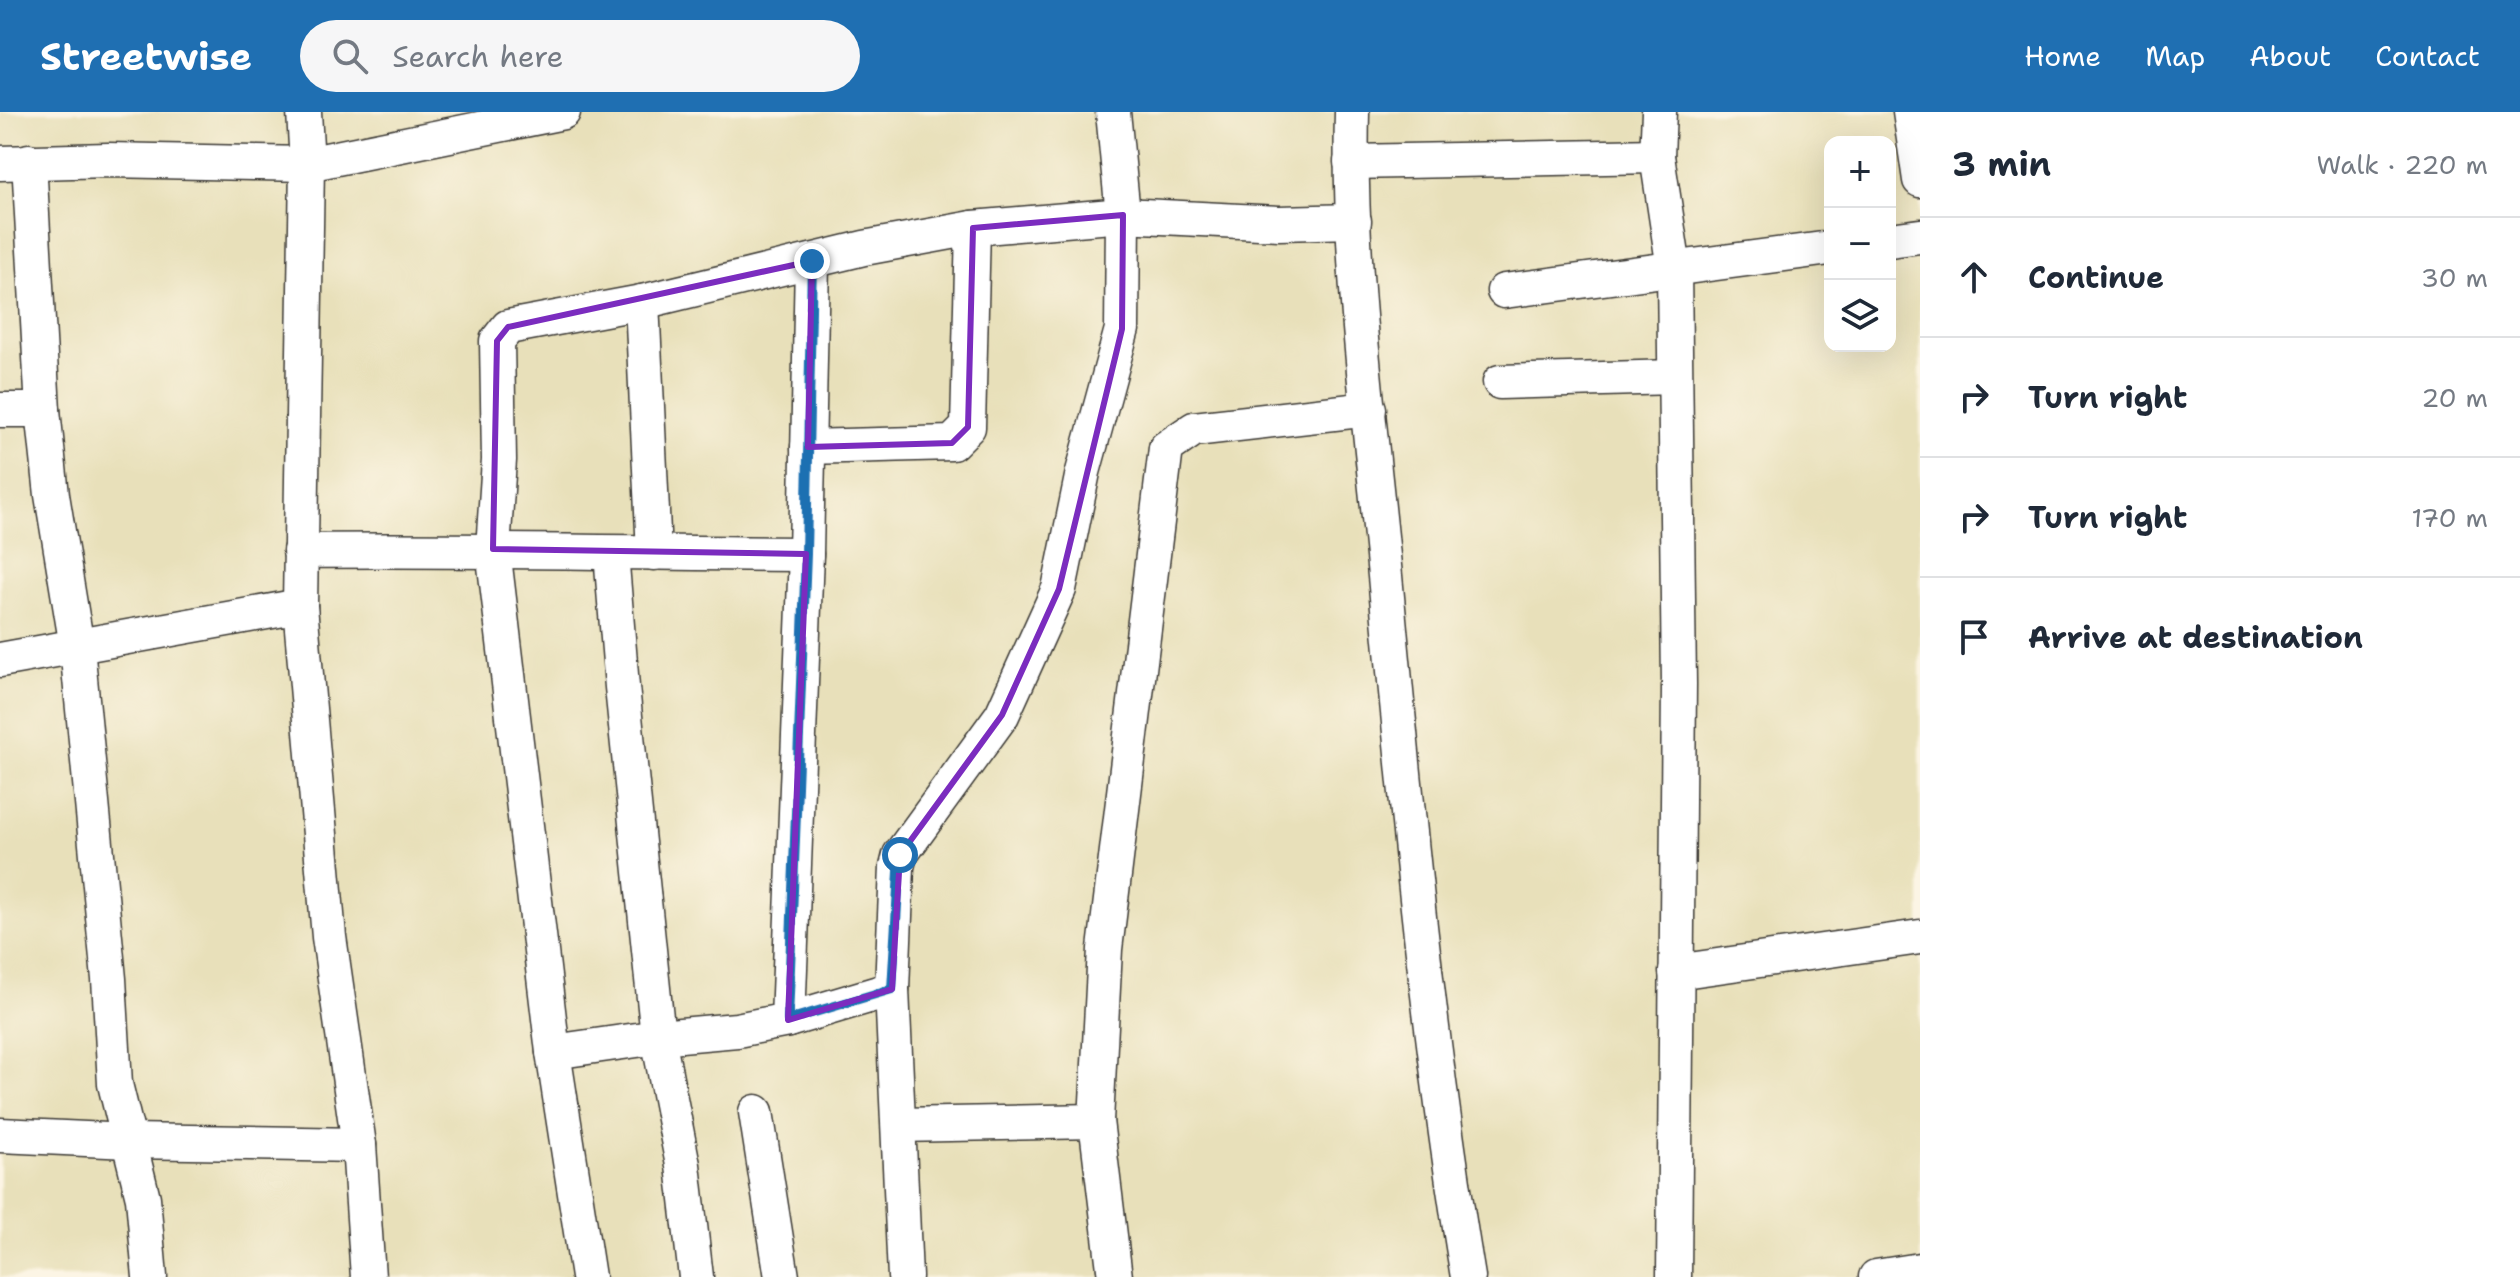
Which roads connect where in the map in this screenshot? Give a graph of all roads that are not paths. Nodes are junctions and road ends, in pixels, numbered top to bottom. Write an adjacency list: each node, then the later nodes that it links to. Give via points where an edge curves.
1 (304, 112): 10 (street)
2 (563, 112): 10 (street)
3 (1113, 112): 12 (street)
4 (1352, 112): 9 (street)
5 (1659, 112): 7 (street)
6 (1910, 112): 11 (street)
7 (1657, 156): 9 (street); 19 (street)
8 (15, 162): 10 (street); 26 (street)
9 (1351, 162): 13 (street)
10 (307, 164): 29 (street)
11 (1920, 180)
12 (1123, 215): 13 (street); 14 (street); 38 (street, via 1122,329 1083,472 1059,589 1002,715 900,855)
13 (1354, 221): 24 (street)
14 (973, 228): 18 (street); 27 (street, via 968,427 952,443)
15 (1920, 236): 16 (street)
16 (1896, 239)
17 (1824, 249): 19 (street)
18 (812, 261): 21 (street); 27 (street)
19 (1674, 269): 20 (street); 22 (street)
20 (1504, 291)
21 (642, 302): 28 (street, via 508,327 497,341 499,460); 31 (street)
22 (1675, 377): 23 (street); 37 (street)
23 (1500, 382)
24 (1369, 409): 43 (street, via 1194,429 1166,448 1105,949); 56 (street, via 1409,833)
25 (0, 410): 26 (street)
26 (43, 410): 34 (street)
27 (808, 447): 32 (street)
28 (493, 549): 29 (street); 30 (street); 41 (street)
29 (300, 551): 33 (street)
30 (611, 553): 31 (street); 40 (street)
31 (654, 553): 32 (street)
32 (806, 554): 39 (street)
33 (300, 606): 34 (street); 47 (street, via 329,937)
34 (77, 647): 35 (street); 46 (street, via 115,1084)
35 (0, 660)
36 (1920, 937): 37 (street)
37 (1676, 972): 57 (street)
38 (892, 989): 39 (street); 44 (street)
39 (788, 1020): 40 (street)
40 (658, 1037): 41 (street); 52 (street, via 683,1165)
41 (553, 1052): 51 (street)
42 (756, 1112): 53 (street)
43 (1096, 1121): 44 (street); 55 (street)
44 (899, 1125): 54 (street)
45 (0, 1135): 46 (street)
46 (129, 1141): 47 (street); 49 (street, via 143,1198)
47 (359, 1145): 50 (street)
48 (1920, 1270): 58 (street)
49 (150, 1277)
50 (368, 1277)
51 (588, 1277)
52 (696, 1277)
53 (782, 1277)
54 (905, 1277)
55 (1115, 1277)
56 (1468, 1277)
57 (1674, 1277)
58 (1876, 1277)

